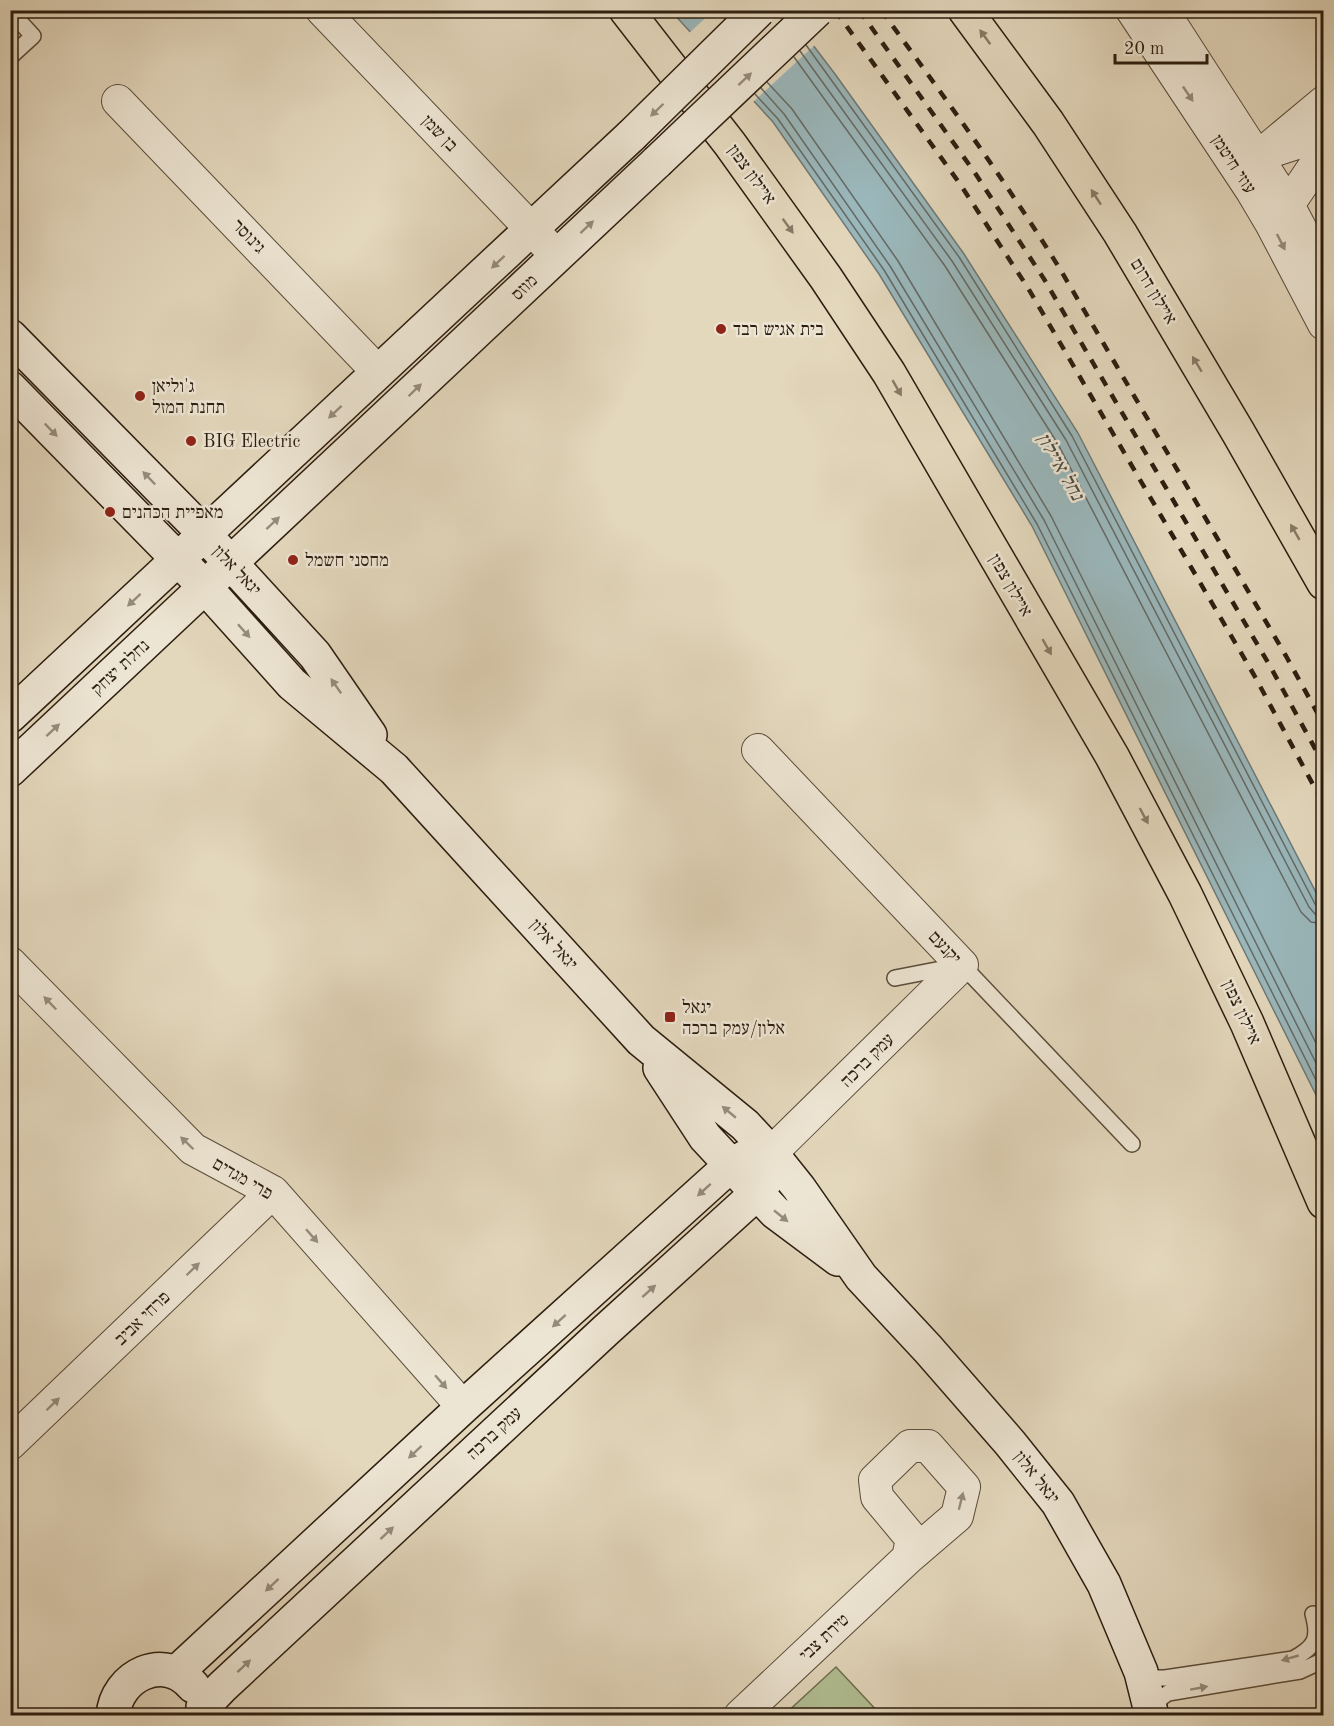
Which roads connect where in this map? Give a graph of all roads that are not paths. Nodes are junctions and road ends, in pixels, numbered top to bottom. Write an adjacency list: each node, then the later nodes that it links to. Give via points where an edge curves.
1 (322, 10): 20 (street, בן שמן)
2 (606, 10): 11 (highway)
3 (626, 10): 11 (highway, איילון צפון)
4 (759, 10): 20 (street, מוזס, one-way to 20, bridge)
5 (817, 10): 21 (street, מוזס, one-way to 5, bridge)
6 (965, 10): 30 (highway, איילון דרום, one-way to 6, via 1120,232 1048,123)
7 (1132, 10): 18 (street, עוזי חיטמן, one-way to 18)
8 (1162, 10): 16 (street, עוזי חיטמן)
9 (10, 11): 10 (lane, via 33,36)
10 (10, 57)
11 (664, 59): 45 (highway, איילון צפון, one-way to 45, via 730,144 861,330 1112,756 1220,965)
12 (118, 101): 25 (street, גינוסר)
13 (1323, 102): 16 (street)
14 (1323, 134): 16 (street)
15 (1323, 152): 19 (street)
16 (1258, 157): 18 (street); 19 (street, עוזי חיטמן)
17 (1323, 176): 19 (street)
18 (1252, 191): 19 (street); 23 (street, עוזי חיטמן, one-way to 23)
19 (1288, 205): 22 (street, עוזי חיטמן)
20 (532, 230): 21 (street, בן שמן); 25 (street, מוזס, one-way to 25)
21 (557, 256): 29 (street, מוזס, one-way to 21)
22 (1323, 273)
23 (1323, 324)
24 (10, 336): 27 (street, יגאל אלון, one-way to 24)
25 (378, 372): 27 (street, מוזס, one-way to 27)
26 (10, 388): 28 (street, יגאל אלון, one-way to 28)
27 (204, 535): 28 (street); 29 (street, יגאל אלון)
28 (177, 560): 31 (street, יגאל אלון); 32 (street, one-way to 32)
29 (230, 564): 31 (street, נחלת יצחק); 34 (street, יגאל אלון, one-way to 29, via 315,655)
30 (1323, 583)
31 (205, 587): 34 (street, יגאל אלון, one-way to 34, via 292,684); 35 (street, נחלת יצחק, one-way to 31)
32 (10, 716)
33 (758, 750): 37 (street, יקנעם)
34 (394, 769): 39 (street, יגאל אלון)
35 (10, 770)
36 (10, 963): 43 (street, פרי מגדים, one-way to 36, via 193,1149)
37 (962, 965): 38 (lane); 40 (lane, יקנעם); 41 (street, עמק ברכה)
38 (895, 978)
39 (641, 1040): 41 (street, יגאל אלון, one-way to 39, via 745,1125); 42 (street, יגאל אלון, via 705,1137)
40 (1132, 1144)
41 (771, 1153): 42 (street, via 749,1155); 44 (street, עמק ברכה, via 767,1179); 46 (street, יגאל אלון)
42 (731, 1165): 44 (street, יגאל אלון); 47 (street, one-way to 47)
43 (273, 1192): 47 (street, פרי מגדים, one-way to 47); 48 (street, פרחי אביב, one-way to 43)
44 (757, 1193): 46 (street, יגאל אלון, one-way to 46, via 775,1212); 54 (street, עמק ברכה, one-way to 44, via 222,1687)
45 (1323, 1202)
46 (861, 1277): 52 (street, יגאל אלון, via 1010,1443 1058,1503 1104,1584)
47 (463, 1407): 53 (street, one-way to 53)
48 (10, 1444)
49 (908, 1558): 57 (street, טירת צבי)
50 (1313, 1614): 52 (lane, one-way to 52, via 1318,1631 1310,1650 1293,1659 1165,1678)
51 (1323, 1660): 55 (lane, one-way to 51, via 1168,1693 1300,1671)
52 (1141, 1672): 55 (street, יגאל אלון)
53 (176, 1673): 54 (street, via 198,1693); 56 (street, via 161,1670 131,1678 120,1690)
54 (203, 1711)
55 (1152, 1715)
56 (113, 1716)
57 (740, 1716)

